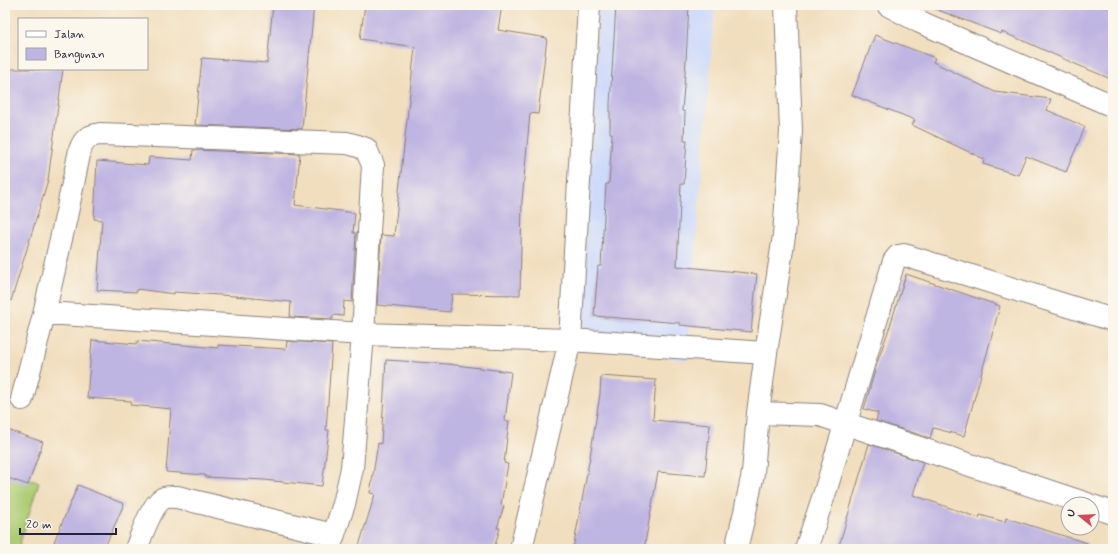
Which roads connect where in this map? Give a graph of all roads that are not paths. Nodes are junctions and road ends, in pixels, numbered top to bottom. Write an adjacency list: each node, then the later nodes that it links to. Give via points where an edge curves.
1 (589, 5): 8 (street)
2 (786, 5): 9 (street, via 790,139 784,236)
3 (888, 5): 4 (street, via 920,22)
4 (1113, 106)
5 (44, 314): 7 (street); 7 (street, via 80,150 87,138 100,134 347,143 366,149 373,165); 10 (street)
6 (1113, 320): 12 (street, via 904,255 898,256 894,261)
7 (363, 334): 8 (street); 16 (street, via 352,468 344,504)
8 (570, 340): 9 (street); 18 (street)
9 (766, 354): 11 (street)
10 (22, 399)
11 (758, 413): 12 (street, via 820,414); 19 (street, via 753,472)
12 (846, 423): 13 (street); 20 (street)
13 (1063, 496)
14 (1100, 509): 15 (street)
15 (1113, 513)
16 (331, 542): 17 (street, via 170,496 162,498 157,503)
17 (136, 549)
18 (521, 549)
19 (736, 549)
20 (806, 549)

